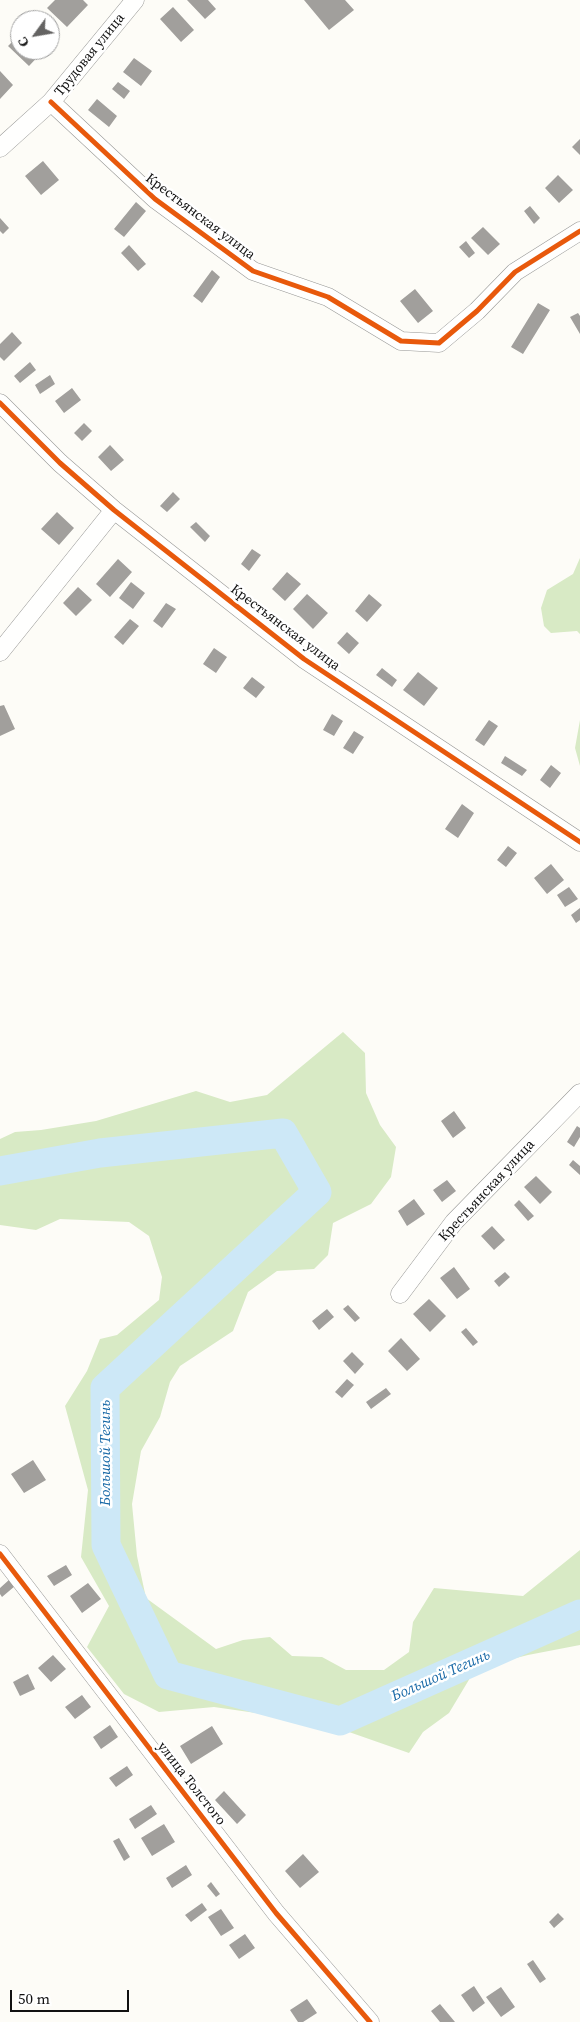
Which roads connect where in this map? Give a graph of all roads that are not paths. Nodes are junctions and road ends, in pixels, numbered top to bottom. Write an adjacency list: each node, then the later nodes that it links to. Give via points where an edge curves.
1 (135, 0): 2 (street, Трудовая улица)
2 (51, 102): 3 (street, Трудовая улица); 4 (street, Крестьянская улица, via 155,199 253,271 328,297 401,342 439,343 477,311 514,272)
3 (0, 148)
4 (580, 231)
5 (0, 403): 6 (street, Крестьянская улица)
6 (114, 510): 7 (street); 8 (street, Крестьянская улица, via 304,659)
7 (0, 652)
8 (580, 842)
9 (580, 1093): 10 (street, Крестьянская улица, via 454,1222)
10 (400, 1294)
11 (0, 1554): 12 (street, улица Толстого, via 276,1914)
12 (370, 2022)

